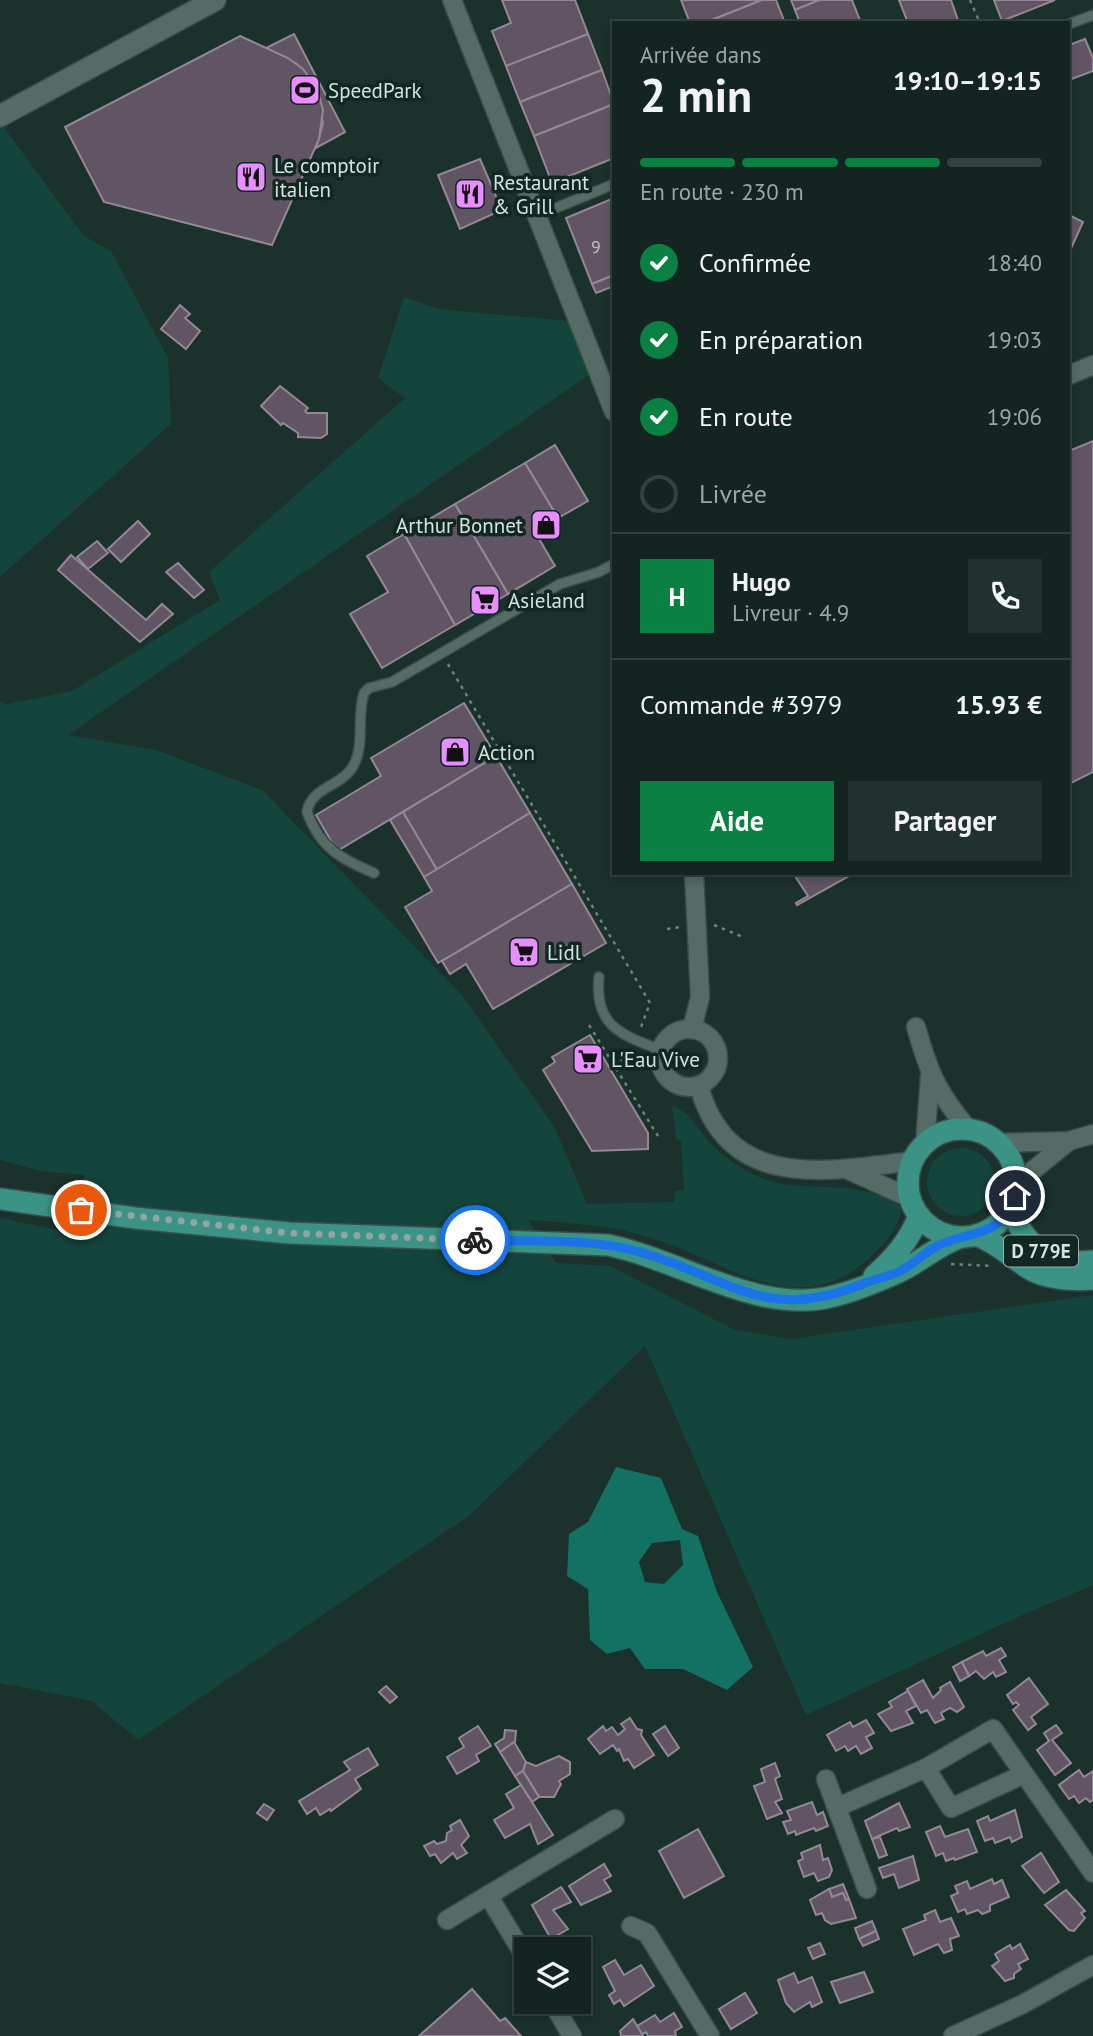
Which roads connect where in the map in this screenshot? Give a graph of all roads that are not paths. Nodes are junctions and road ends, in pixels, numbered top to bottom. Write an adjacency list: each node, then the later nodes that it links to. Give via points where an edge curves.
1 (215, 0): 7 (main road)
2 (452, 0): 6 (street)
3 (461, 0): 6 (street)
4 (1093, 15): 5 (lane)
5 (1070, 24)
6 (464, 27): 9 (street)
7 (0, 116)
8 (612, 185): 9 (lane)
9 (539, 215): 12 (street)
10 (1093, 365): 11 (street)
11 (1070, 375)
12 (612, 407)
13 (612, 565): 14 (lane, via 559,584 392,682 364,693 352,769 311,798 308,805 310,821 332,852)
14 (374, 873)
15 (694, 875): 18 (street, via 700,997)
16 (599, 977): 19 (lane, via 597,999 602,1015 617,1030)
17 (916, 1027): 20 (street)
18 (692, 1029): 19 (street, via 673,1034); 21 (street, via 709,1037 718,1053 712,1077)
19 (662, 1050): 21 (street, via 662,1067 671,1081 689,1088)
20 (930, 1076): 22 (street); 26 (street)
21 (699, 1086): 27 (street, via 724,1137 752,1160 784,1169)
22 (968, 1129): 25 (main road); 26 (main road, via 938,1135)
23 (1093, 1134): 24 (street)
24 (1069, 1141): 25 (street); 28 (street)
25 (998, 1143): 28 (main road, via 1014,1169)
26 (919, 1152): 27 (street); 30 (main road, via 908,1180)
27 (846, 1169): 30 (street)
28 (1016, 1184): 31 (main road)
29 (0, 1199): 35 (main road, via 289,1233 608,1245 642,1252 744,1292 777,1300 835,1296)
30 (914, 1207): 32 (main road, via 937,1231); 35 (main road, via 912,1234)
31 (1011, 1207): 32 (main road, via 997,1225); 33 (main road, D 779E, via 1026,1238 1046,1255)
32 (968, 1237): 34 (main road, D 779E, via 994,1242 1030,1270); 35 (main road, via 936,1247 899,1272)
33 (1093, 1261)
34 (1093, 1279)
35 (868, 1282)
36 (926, 1768): 37 (street, via 951,1808); 37 (street, via 993,1729); 39 (street)
37 (1024, 1773): 41 (street)
38 (826, 1780): 39 (street)
39 (838, 1807): 42 (street)
40 (615, 1819): 43 (street)
41 (1093, 1874)
42 (867, 1889)
43 (488, 1895): 44 (street); 46 (street)
44 (447, 1920)
45 (631, 1926): 50 (street, via 647,1933)
46 (514, 1938)
47 (1093, 1965): 51 (street)
48 (559, 2014): 49 (street)
49 (572, 2036)
50 (710, 2036)
51 (953, 2036)

